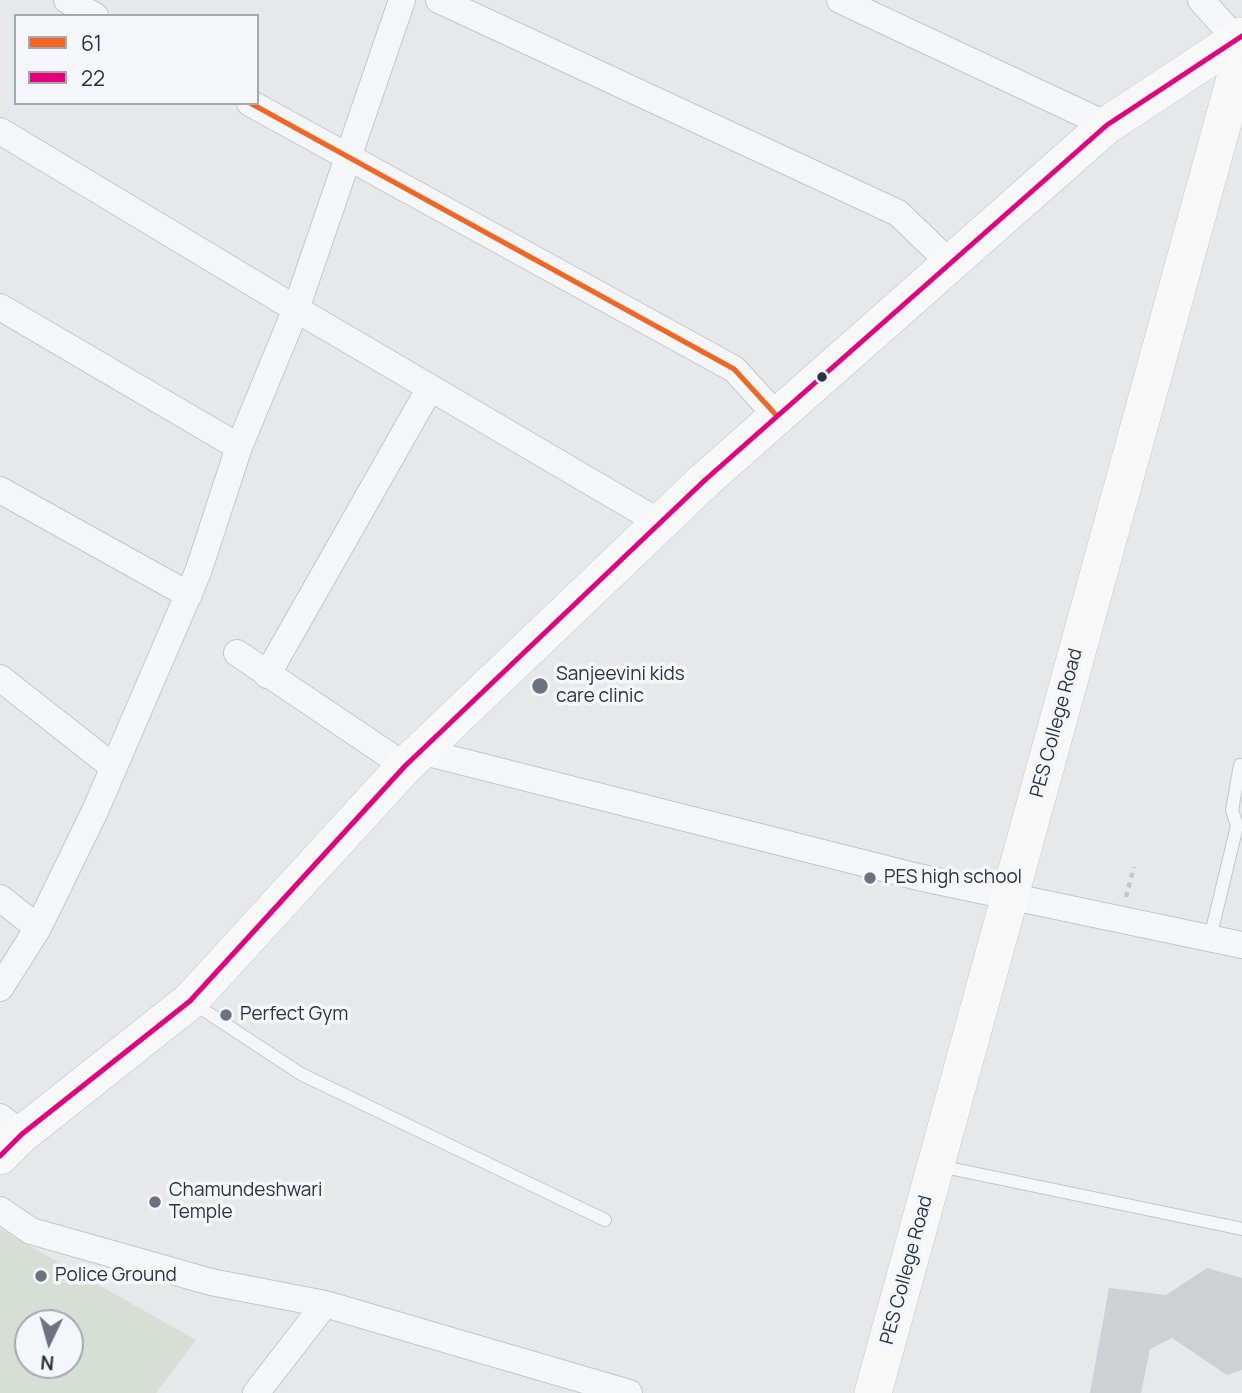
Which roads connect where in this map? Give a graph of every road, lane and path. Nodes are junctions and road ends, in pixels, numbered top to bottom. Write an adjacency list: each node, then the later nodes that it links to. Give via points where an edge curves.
1 (67, 0): 6 (street)
2 (402, 0): 11 (street)
3 (439, 0): 12 (street, via 898,213)
4 (840, 0): 9 (street)
5 (1201, 0): 7 (street)
6 (92, 14)
7 (1240, 43): 9 (main road); 27 (main road, PES College Road)
8 (254, 105): 11 (street)
9 (1107, 125): 12 (main road)
10 (0, 131): 14 (street)
11 (347, 158): 14 (street); 16 (street, via 734,369)
12 (950, 263): 16 (main road)
13 (0, 307): 17 (street)
14 (296, 309): 15 (street); 17 (street)
15 (430, 388): 19 (street); 22 (street)
16 (777, 416): 19 (main road)
17 (239, 447): 20 (street)
18 (0, 490): 20 (street)
19 (659, 522): 24 (main road)
20 (188, 595): 26 (street)
21 (237, 653): 22 (street)
22 (267, 675): 24 (street)
23 (0, 678): 26 (street)
24 (413, 758): 27 (street); 33 (main road)
25 (1240, 765): 30 (lane, via 1232,810 1237,825)
26 (112, 766): 29 (street)
27 (1009, 896): 30 (street); 35 (main road, PES College Road)
28 (0, 898): 29 (street)
29 (38, 928): 32 (street)
30 (1210, 938): 31 (street)
31 (1242, 945)
32 (0, 988)
33 (190, 1001): 34 (main road); 37 (lane, via 301,1074)
34 (7, 1135)
35 (935, 1166): 38 (lane); 42 (main road, PES College Road)
36 (0, 1210): 39 (street, via 31,1231 211,1282)
37 (605, 1220)
38 (1242, 1229)
39 (325, 1304): 40 (street); 41 (street)
40 (256, 1393)
41 (629, 1393)
42 (873, 1393)

